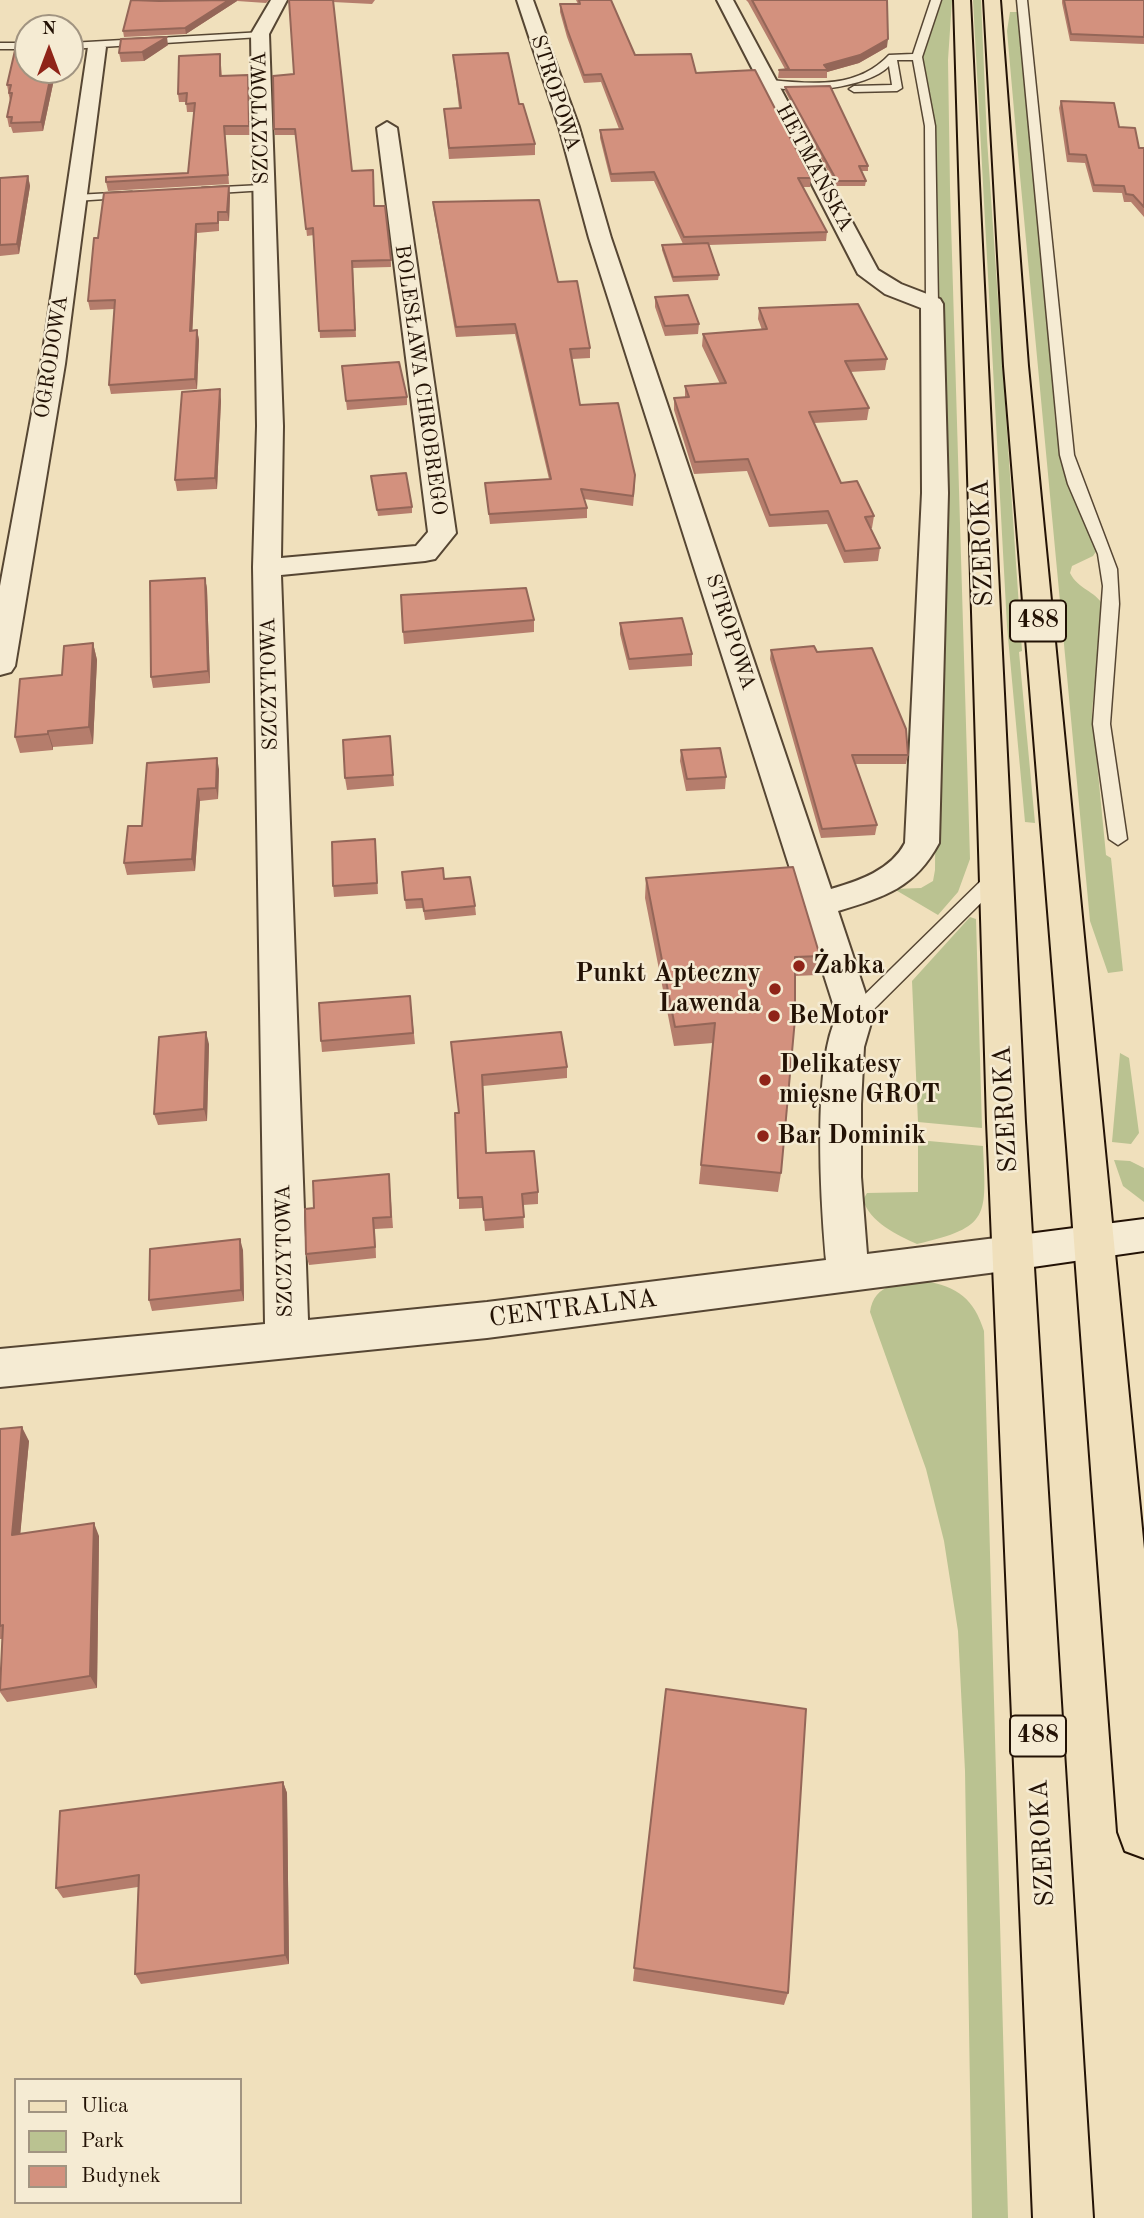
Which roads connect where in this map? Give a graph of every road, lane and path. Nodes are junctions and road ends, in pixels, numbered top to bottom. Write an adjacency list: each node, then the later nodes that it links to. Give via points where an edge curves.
1 (279, 0): 8 (street)
2 (525, 0): 25 (street, STROPOWA)
3 (725, 0): 13 (street, HETMAŃSKA)
4 (936, 0): 12 (lane)
5 (962, 0): 24 (main road, SZEROKA / 488)
6 (992, 0): 28 (main road, SZEROKA / 488, via 1016,366)
7 (1022, 0): 23 (lane, via 1067,455 1109,569 1111,609 1101,734)
8 (260, 32): 10 (lane); 16 (street, SZCZYTOWA)
9 (84, 47): 10 (lane)
10 (97, 47): 19 (street, OGRODOWA)
11 (891, 57): 12 (lane); 14 (lane, via 872,78); 14 (lane, via 897,88 843,89)
12 (917, 57): 20 (lane, via 930,126)
13 (770, 83): 14 (lane); 20 (street, HETMAŃSKA, via 869,274)
14 (840, 83)
15 (387, 128): 21 (street, BOLESŁAWA CHROBREGO, via 442,533 425,553)
16 (262, 188): 17 (lane); 21 (street, SZCZYTOWA, via 270,426)
17 (195, 191)
18 (142, 194): 19 (lane)
19 (75, 198): 22 (street, OGRODOWA, via 53,365)
20 (932, 304): 25 (street, via 935,493 922,842 911,863 883,883)
21 (267, 567): 31 (street, SZCZYTOWA)
22 (0, 666)
23 (1118, 839)
24 (996, 877): 26 (lane); 29 (main road, SZEROKA / 488)
25 (819, 905): 26 (street, STROPOWA)
26 (855, 1016): 30 (street, via 846,1045 841,1118 840,1196)
27 (1144, 1234): 28 (street, CENTRALNA)
28 (1095, 1240): 29 (street, CENTRALNA); 33 (main road, SZEROKA / 488)
29 (1012, 1253): 30 (street, CENTRALNA); 34 (main road, SZEROKA / 488)
30 (848, 1274): 31 (street, CENTRALNA, via 487,1320)
31 (287, 1339): 32 (street, CENTRALNA)
32 (0, 1368)
33 (1144, 1832)
34 (1063, 2218)

